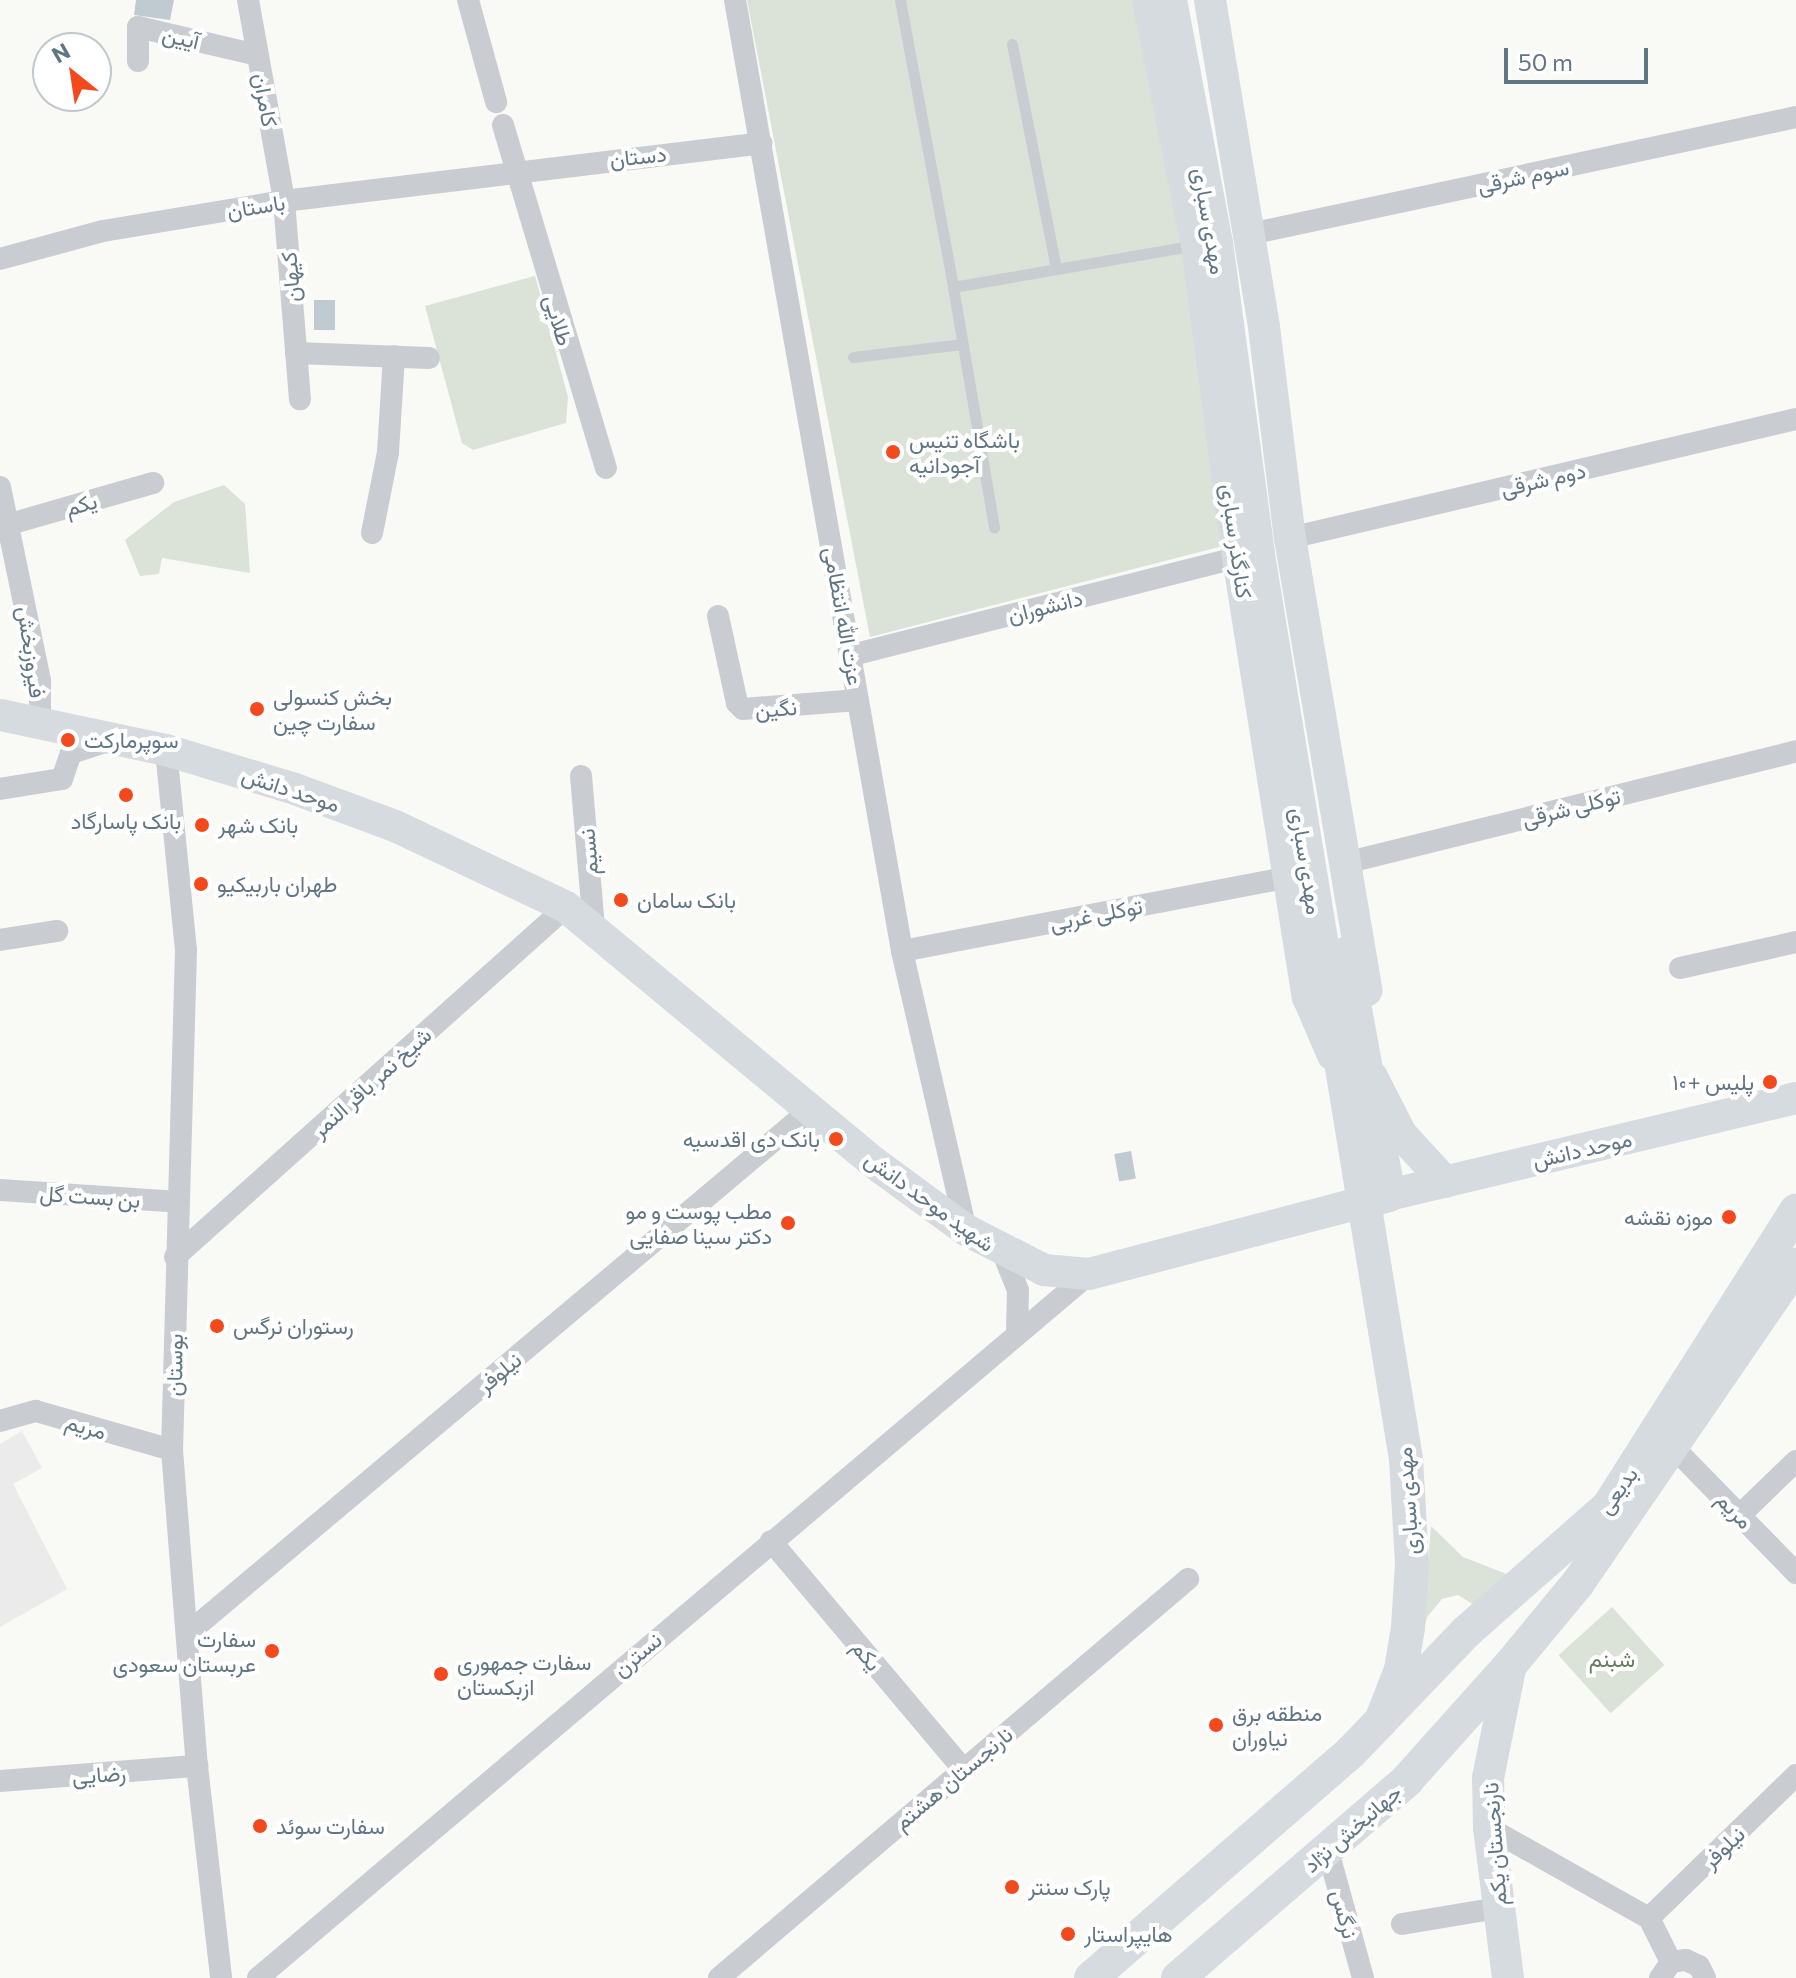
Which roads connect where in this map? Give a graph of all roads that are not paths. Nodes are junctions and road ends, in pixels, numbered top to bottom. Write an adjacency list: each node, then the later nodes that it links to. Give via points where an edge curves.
1 (248, 0): 10 (street, کامران)
2 (468, 0): 12 (street)
3 (735, 0): 15 (street, عزت الله انتظامی)
4 (900, 0): 22 (lane)
5 (1148, 0): 19 (main road, کنارگذر سباری)
6 (1170, 0): 57 (main road, مهدی سباری, via 1216,243 1258,555)
7 (1187, 0): 57 (main road, مهدی سباری, via 1233,239 1274,554)
8 (1210, 0): 18 (main road)
9 (1012, 44): 21 (lane)
10 (257, 55): 11 (street, آیین, via 138,27); 17 (street, کامران)
11 (138, 61)
12 (496, 102)
13 (1796, 117): 18 (street, سوم شرقی)
14 (503, 125): 16 (street, طلایی)
15 (761, 143): 16 (street, دستان); 39 (street, عزت الله انتظامی)
16 (515, 170): 17 (street, باستان); 30 (street, طلایی)
17 (284, 201): 20 (street, باستان, via 103,231); 24 (street, کیهان)
18 (1250, 234): 36 (main road)
19 (1197, 245): 21 (lane); 37 (main road, کنارگذر سباری)
20 (0, 259)
21 (1056, 269): 22 (lane)
22 (953, 287): 23 (lane)
23 (962, 344): 26 (lane); 34 (lane)
24 (296, 353): 25 (street); 28 (street, کیهان)
25 (394, 356): 27 (street); 35 (street, via 388,452)
26 (853, 357)
27 (429, 358)
28 (300, 399)
29 (1796, 419): 36 (street, دوم شرقی)
30 (606, 468)
31 (153, 483): 33 (street, یکم)
32 (0, 487): 33 (street, فیروزبخش)
33 (10, 524): 42 (street, فیروزبخش, via 40,681)
34 (994, 528)
35 (372, 533)
36 (1290, 538): 48 (main road)
37 (1238, 557): 39 (street, دانشوران); 49 (main road, کنارگذر سباری)
38 (718, 616): 40 (street, نگین, via 737,703 743,709)
39 (852, 655): 40 (street, عزت الله انتظامی)
40 (858, 700): 55 (street, عزت الله انتظامی)
41 (0, 715): 42 (main road, موحد دانش)
42 (40, 723): 43 (main road, موحد دانش)
43 (112, 739): 44 (main road, موحد دانش); 47 (street, via 71,753 62,779)
44 (166, 750): 50 (main road, موحد دانش, via 383,821); 63 (street, بوستان, via 186,950)
45 (1796, 751): 48 (street, توکلی شرقی)
46 (581, 776): 51 (street, نسیم)
47 (0, 789)
48 (1345, 863): 57 (main road, via 1367,986)
49 (1289, 877): 55 (street, توکلی غربی); 57 (main road, کنارگذر سباری, via 1308,997)
50 (566, 907): 51 (main road, شهید موحد دانش); 67 (street, شیخ نمر باقر النمر)
51 (594, 927): 59 (main road, شهید موحد دانش)
52 (57, 931): 53 (street)
53 (0, 940)
54 (1796, 942): 56 (street)
55 (902, 951): 65 (street, عزت الله انتظامی)
56 (1680, 968)
57 (1356, 1075): 60 (main road, کنارگذر سباری); 62 (main road, مهدی سباری, via 1352,1147)
58 (1796, 1098): 60 (main road, موحد دانش)
59 (810, 1110): 65 (main road, شهید موحد دانش); 79 (street, نیلوفر)
60 (1445, 1182): 62 (main road, موحد دانش)
61 (0, 1190): 63 (street, بن بست گل)
62 (1378, 1198): 69 (main road, شهید موحد دانش); 81 (main road, مهدی سباری, via 1412,1564 1401,1670)
63 (179, 1202): 67 (street, بوستان)
64 (1796, 1211): 81 (main road, بدیعی, via 1608,1507 1466,1632)
65 (966, 1230): 66 (main road, شهید موحد دانش)
66 (1003, 1253): 69 (main road, شهید موحد دانش, via 1044,1270); 70 (street, via 1018,1290)
67 (175, 1257): 73 (street, بوستان)
68 (1796, 1265): 72 (main road, بدیعی)
69 (1089, 1274): 70 (street, نسترن)
70 (1017, 1330): 76 (street, نسترن)
71 (0, 1421): 73 (street, مریم, via 36,1411)
72 (1674, 1448): 75 (street, مریم); 80 (main road, بدیعی, via 1578,1583)
73 (172, 1450): 79 (street, بوستان)
74 (1796, 1461): 75 (street)
75 (1740, 1515): 77 (street, مریم)
76 (771, 1541): 83 (street, یکم); 93 (street, نسترن)
77 (1796, 1573)
78 (1188, 1579): 83 (street, نارنجستان هشتم)
79 (187, 1634): 82 (street, بوستان)
80 (1511, 1664): 86 (main road, نارنجستان یکم, via 1488,1778); 87 (main road, جهانبخش نژاد, via 1407,1780)
81 (1381, 1721): 95 (main road)
82 (197, 1766): 85 (street, رضایی); 92 (street, بوستان)
83 (963, 1769): 94 (street, نارنجستان هشتم)
84 (1796, 1775): 89 (street, نیلوفر)
85 (0, 1781)
86 (1489, 1828): 88 (main road, نارنجستان یکم); 89 (street)
87 (1328, 1851): 96 (main road, جهانبخش نژاد); 97 (street, نرگس)
88 (1498, 1908): 90 (street); 98 (main road, نارنجستان یکم)
89 (1649, 1918): 91 (street)
90 (1402, 1924)
91 (1666, 1970): 99 (street, via 1693,1962)
92 (221, 1978)
93 (258, 1978)
94 (719, 1978)
95 (1091, 1978)
96 (1178, 1978)
97 (1363, 1978)
98 (1508, 1978)
99 (1705, 1978)

